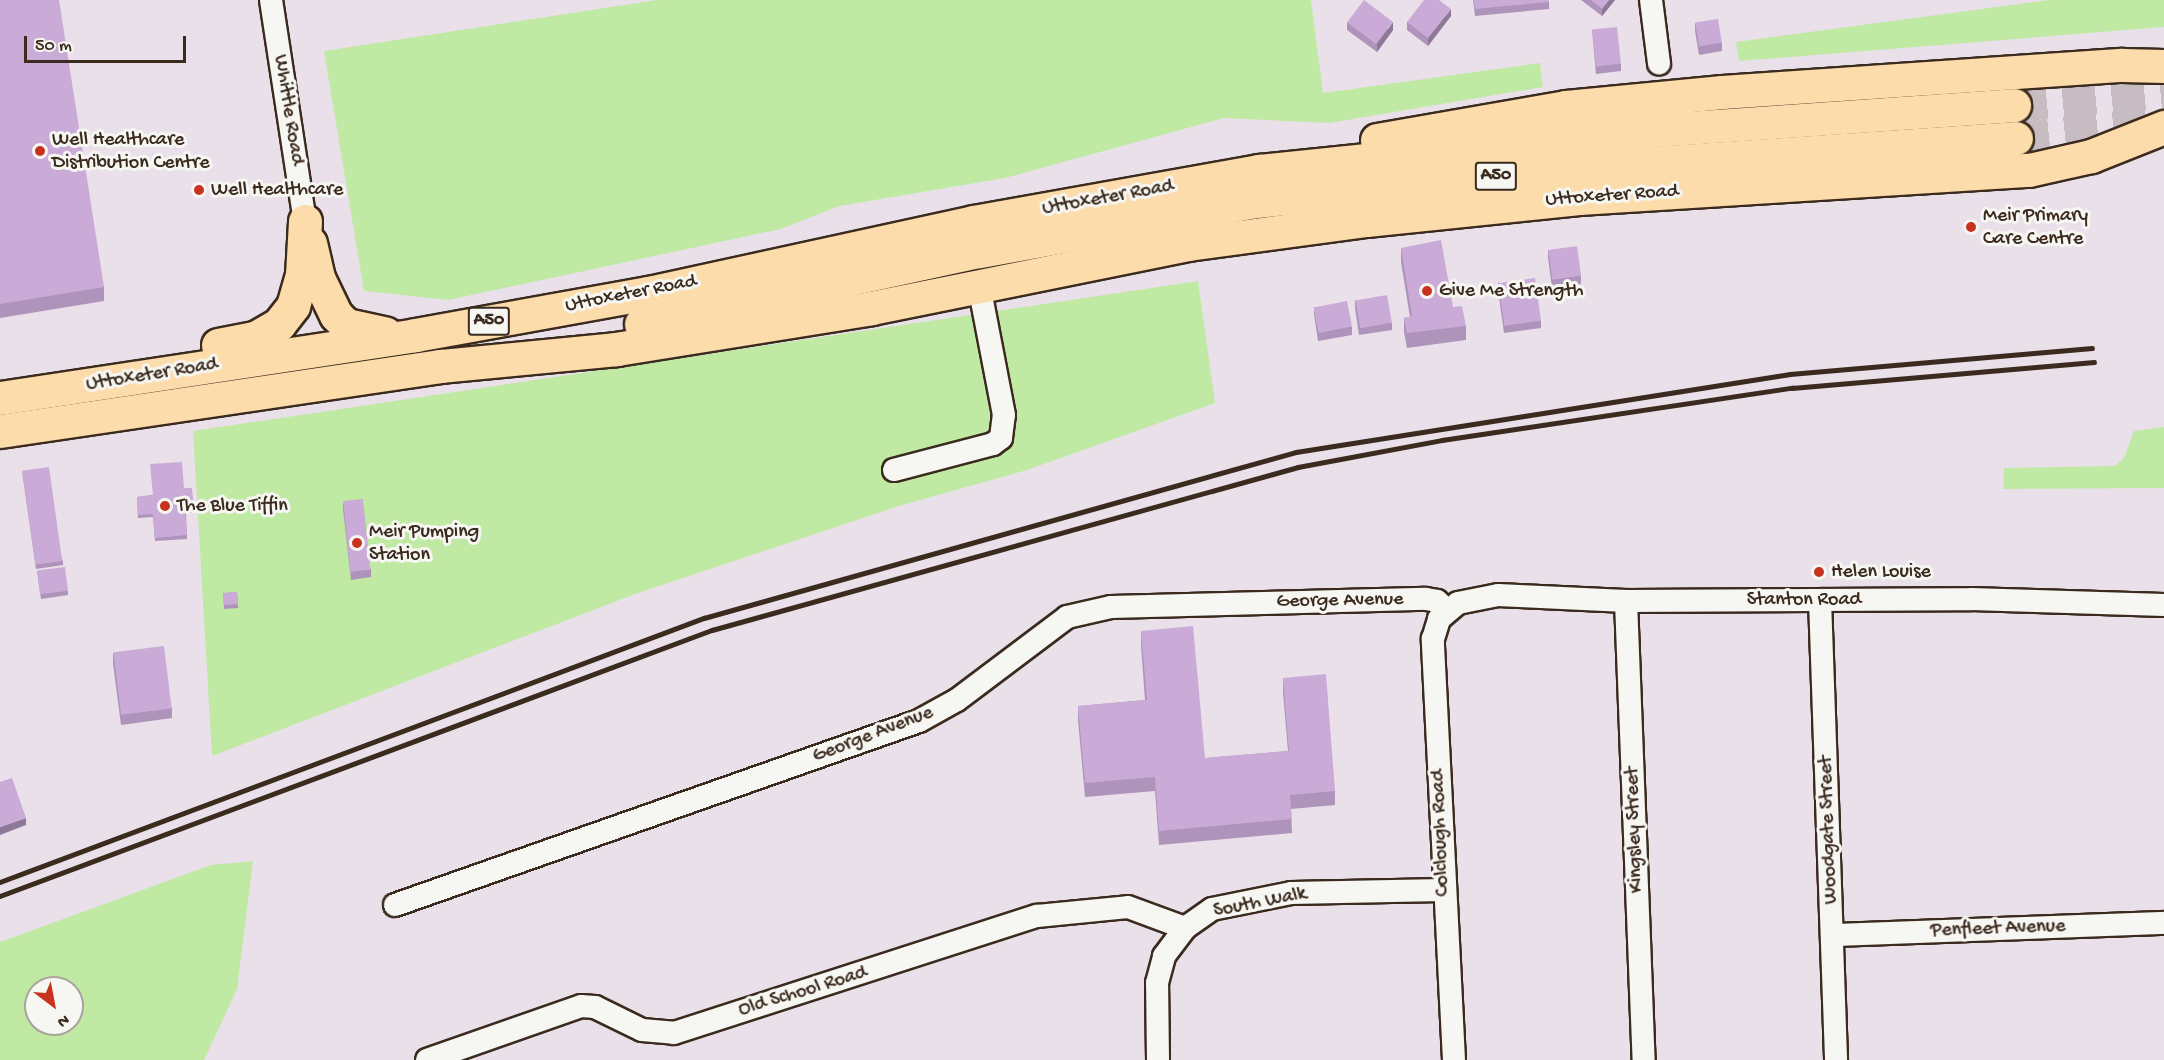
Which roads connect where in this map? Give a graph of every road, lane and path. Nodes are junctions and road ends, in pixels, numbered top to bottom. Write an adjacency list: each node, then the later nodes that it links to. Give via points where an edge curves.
1 (271, 0): 9 (street, Whittle Road)
2 (1651, 0): 3 (street)
3 (1659, 63)
4 (2164, 66): 8 (highway, via 2111,66 1722,92 1566,107 1327,150)
5 (2014, 105): 8 (highway, A50, via 1658,130)
6 (2164, 127): 10 (highway, Uttoxeter Road, via 2091,156 2029,170 1799,182 1448,210 1188,244)
7 (2016, 138): 12 (highway, A50, via 1549,170 1256,201 980,251)
8 (1259, 171): 11 (highway, Uttoxeter Road / A50, via 962,224 648,292)
9 (305, 221): 11 (highway, via 318,278 336,315 346,325 368,332); 13 (highway, via 302,275 293,306 279,324 255,338 139,359)
10 (965, 288): 12 (highway, Uttoxeter Road, via 871,308 616,349); 16 (street, via 1004,415 1001,438 993,444)
11 (415, 335): 14 (highway, Uttoxeter Road / A50)
12 (440, 366): 15 (highway, Uttoxeter Road / A50)
13 (0, 392)
14 (0, 398)
15 (0, 431)
16 (894, 470)
17 (1820, 600): 18 (street, Stanton Road); 19 (street, Stanton Road, via 1971,599); 25 (street, Woodgate Street)
18 (1626, 601): 20 (street, Stanton Road, via 1498,595 1458,603); 29 (street, Kingsley Street)
19 (2164, 605)
20 (1447, 610): 21 (street, Colclough Road, via 1434,628 1433,639); 22 (street, George Avenue, via 1437,601 1426,599 1111,607 1076,614 957,700 919,721)
21 (1443, 890): 24 (street, South Walk, via 1292,893 1212,909); 28 (street, Colclough Road)
22 (395, 905)
23 (2164, 922): 25 (street, Penfleet Avenue)
24 (1185, 928): 26 (street, Old School Road, via 1128,907 1037,916 674,1033 642,1030 595,1007 581,1006); 27 (street, South Walk, via 1164,956 1157,983)
25 (1833, 935): 30 (street, Woodgate Street)
26 (427, 1060)
27 (1158, 1060)
28 (1454, 1060)
29 (1644, 1060)
30 (1836, 1060)

